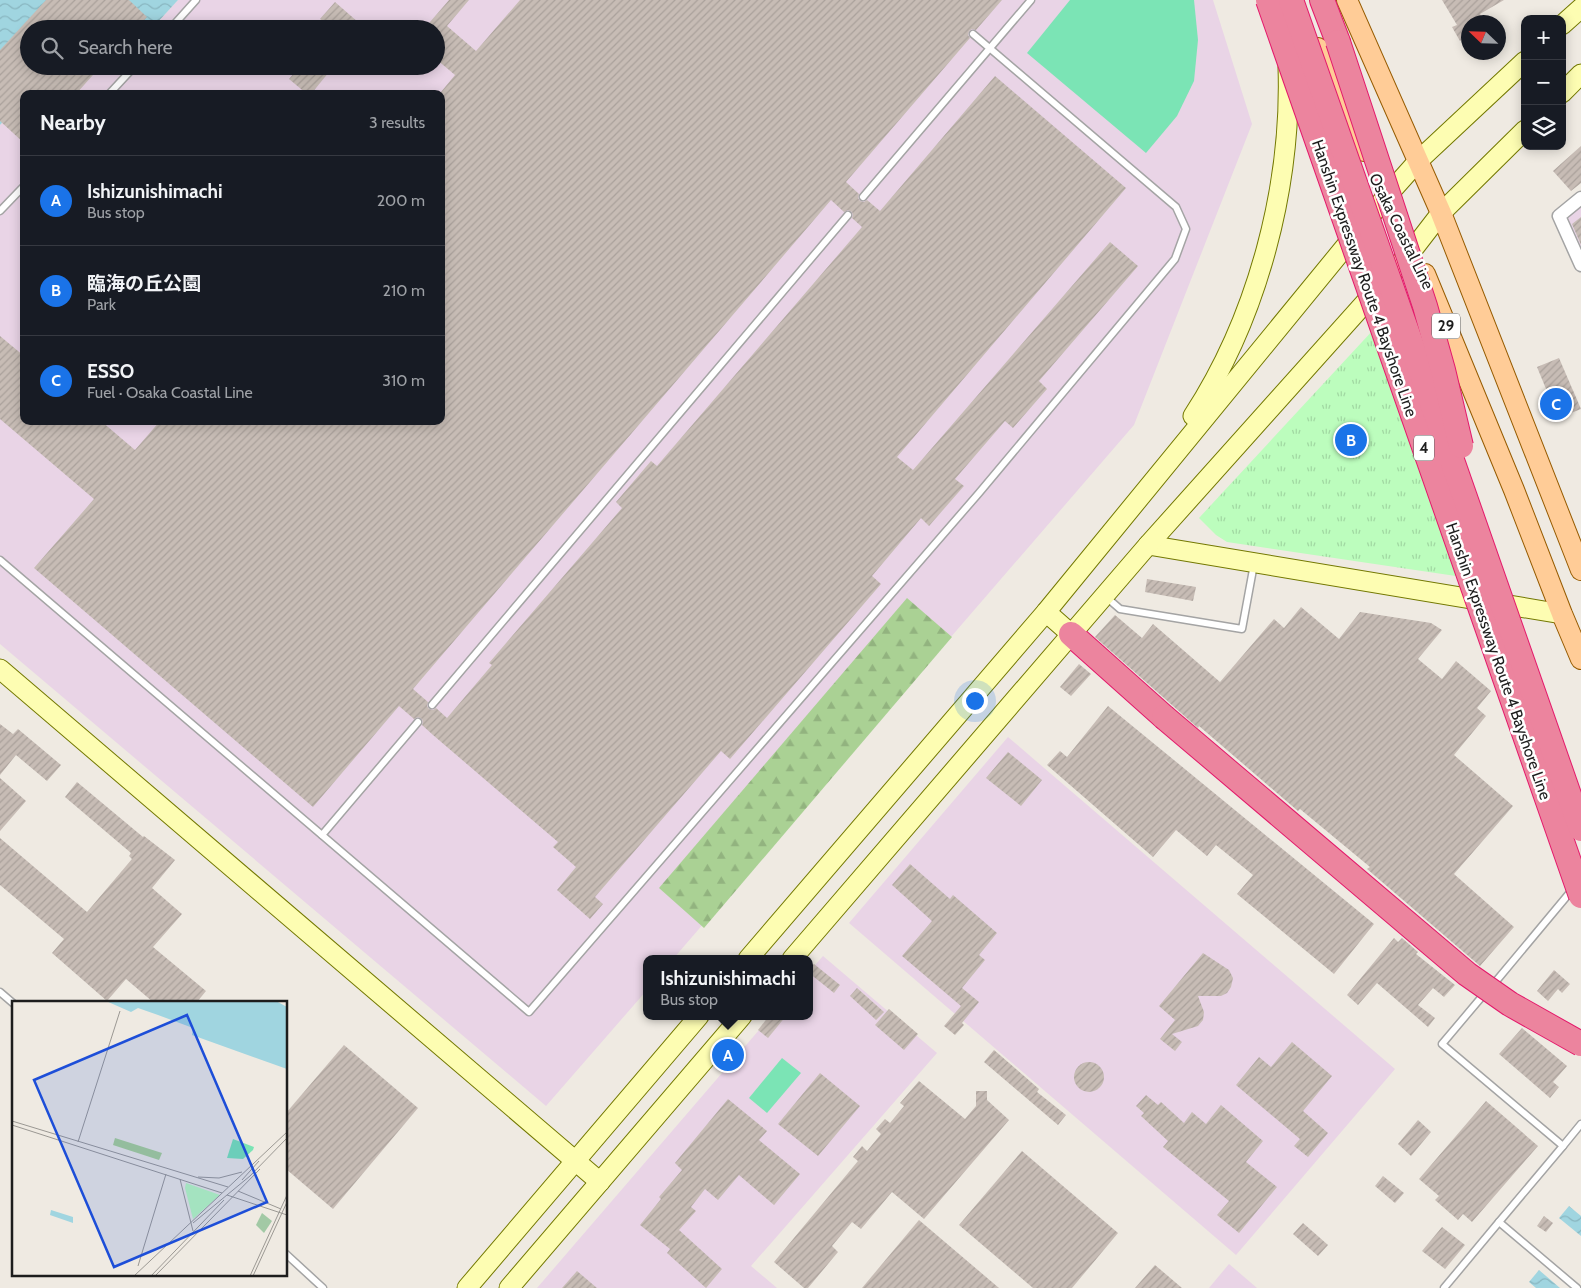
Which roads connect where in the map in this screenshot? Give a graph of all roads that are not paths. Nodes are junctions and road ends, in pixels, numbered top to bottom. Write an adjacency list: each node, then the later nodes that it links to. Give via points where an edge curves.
1 (196, 0): 10 (lane)
2 (1030, 0): 13 (lane)
3 (1268, 0): 47 (highway, Hanshin Expressway Route 4 Bayshore Line / 4, bridge)
4 (1286, 0): 30 (street, via 1284,152 1277,201 1261,266 1236,333 1207,394)
5 (1291, 0): 43 (highway, Hanshin Expressway Route 4 Bayshore Line / 4, bridge)
6 (1296, 0): 23 (main road, Osaka Coastal Line / 29)
7 (1322, 0): 43 (highway, bridge, via 1425,306 1490,554 1558,753)
8 (1347, 0): 20 (main road, 29)
9 (1581, 8): 11 (street)
10 (178, 20)
11 (1566, 21)
12 (973, 34): 13 (lane)
13 (990, 49): 22 (lane); 45 (lane, via 1176,207 1186,229 1175,259 979,493 529,1012)
14 (1521, 65): 20 (street)
15 (1581, 74): 17 (street)
16 (127, 75): 18 (lane)
17 (1566, 89)
18 (113, 90)
19 (1521, 134): 26 (street)
20 (1418, 161): 23 (street); 26 (main road, 29)
21 (20, 190): 25 (lane)
22 (864, 197)
23 (1385, 198): 28 (main road, Osaka Coastal Line / 29); 30 (street)
24 (1581, 198): 29 (street, via 1559,216)
25 (0, 211)
26 (1441, 213): 28 (street); 34 (main road, 29)
27 (848, 215): 41 (lane)
28 (1414, 248): 31 (street); 37 (main road, Osaka Coastal Line / 29)
29 (1581, 265)
30 (1135, 505): 36 (street)
31 (1148, 544): 33 (street); 35 (street)
32 (0, 560): 45 (lane)
33 (1254, 563): 35 (lane, via 1242,630 1120,609); 37 (street)
34 (1581, 570)
35 (1104, 596): 38 (street)
36 (1046, 612): 38 (street); 48 (street)
37 (1562, 614): 39 (main road, Osaka Coastal Line / 29)
38 (1071, 634): 49 (street); 54 (highway, bridge, via 1467,974 1510,1004)
39 (1581, 659)
40 (0, 669): 57 (street)
41 (432, 705)
42 (418, 722): 45 (lane)
43 (1567, 789): 44 (highway, Hanshin Expressway Route 4 Bayshore Line / 4, bridge)
44 (1581, 829)
45 (322, 835)
46 (1581, 883): 56 (lane, via 1442,1044)
47 (1581, 896)
48 (751, 955)
49 (795, 955)
50 (0, 992): 51 (lane)
51 (12, 1002)
52 (696, 1020): 57 (street)
53 (739, 1020): 58 (street)
54 (1581, 1044)
55 (1581, 1124): 56 (lane)
56 (1563, 1146): 59 (lane)
57 (576, 1161): 58 (street); 62 (street)
58 (600, 1182): 63 (street)
59 (1499, 1222): 64 (lane); 65 (lane)
60 (288, 1256): 61 (lane)
61 (323, 1288)
62 (467, 1288)
63 (509, 1288)
64 (1444, 1288)
65 (1577, 1288)

